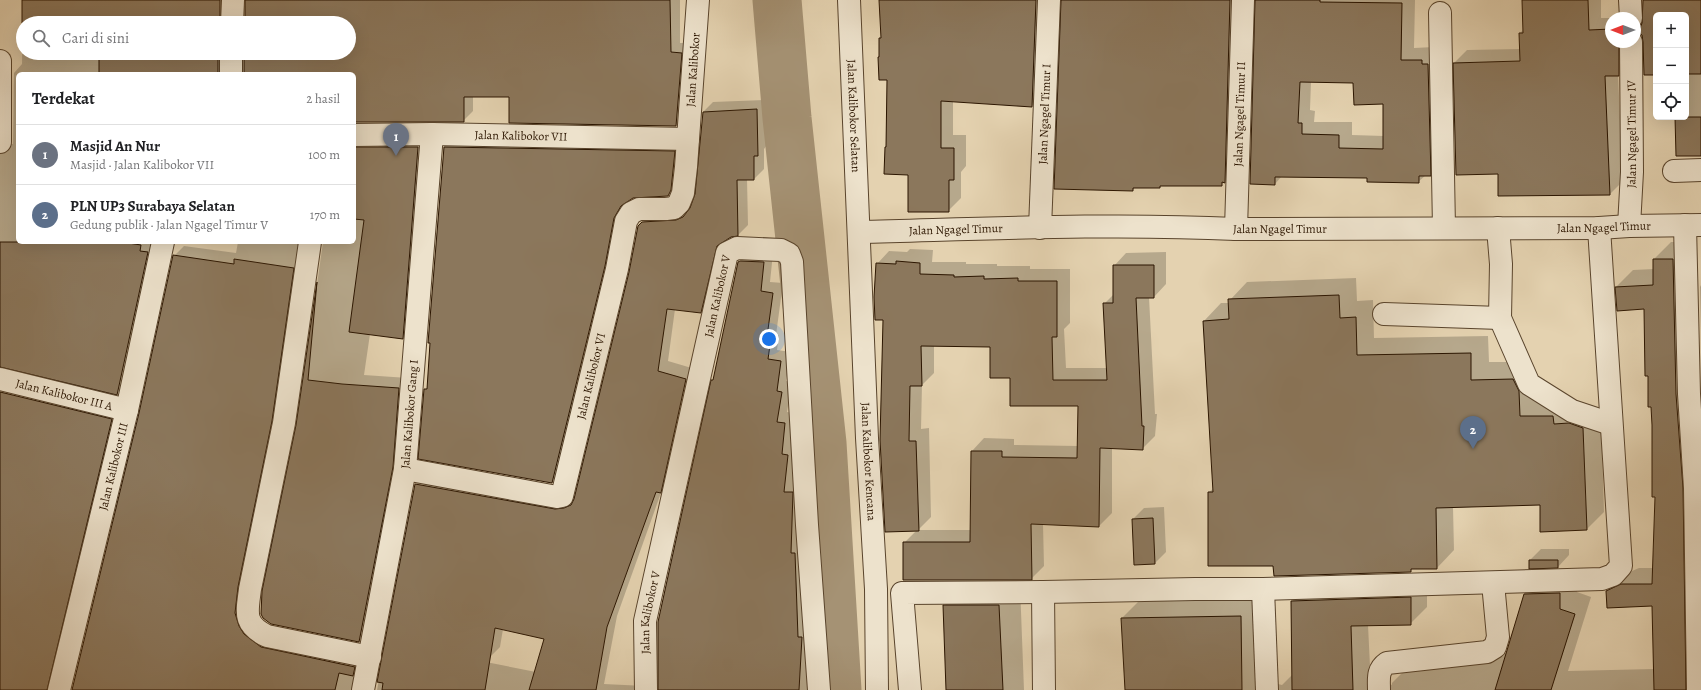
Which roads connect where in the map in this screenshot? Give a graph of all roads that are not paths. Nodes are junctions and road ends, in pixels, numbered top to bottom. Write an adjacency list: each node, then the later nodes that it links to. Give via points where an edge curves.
1 (233, 0): 9 (street)
2 (698, 0): 16 (street, Jalan Kalibokor)
3 (848, 0): 28 (street, Jalan Kalibokor Selatan)
4 (1049, 0): 23 (street, Jalan Ngagel Timur I)
5 (1242, 0): 27 (street, Jalan Ngagel Timur II)
6 (1630, 0): 7 (street)
7 (1631, 12)
8 (1440, 13): 24 (street)
9 (232, 16)
10 (1631, 48): 22 (street, Jalan Ngagel Timur IV, via 1632,172)
11 (231, 60): 13 (street)
12 (0, 61): 18 (street)
13 (231, 72)
14 (432, 134): 15 (street, Jalan Kalibokor VII); 16 (street, Jalan Kalibokor VII); 36 (street, Jalan Kalibokor Gang I)
15 (356, 135)
16 (688, 139): 36 (street, Jalan Kalibokor VI, via 683,193 679,203 674,208 639,209 626,221 617,269 562,496)
17 (16, 140): 18 (street)
18 (0, 141)
19 (1701, 170): 20 (street)
20 (1674, 171)
21 (1693, 225): 22 (street, Jalan Ngagel Timur); 50 (street, via 1689,394 1695,488)
22 (1629, 226): 26 (street, Jalan Ngagel Timur)
23 (1040, 228): 27 (street, Jalan Ngagel Timur, via 1186,226); 28 (street, Jalan Ngagel Timur)
24 (1444, 228): 25 (street, Jalan Ngagel Timur); 27 (street, Jalan Ngagel Timur)
25 (1498, 228): 26 (street, Jalan Ngagel Timur); 32 (street, via 1501,264)
26 (1598, 228): 35 (street)
27 (1236, 229)
28 (859, 232): 45 (street, Jalan Kalibokor Kencana, via 876,589)
29 (163, 244): 34 (street, Jalan Kalibokor III)
30 (310, 244): 40 (street, via 284,423 250,589 248,610 250,623 256,631 267,636)
31 (1384, 314): 32 (street)
32 (1500, 318): 35 (street, via 1529,384 1572,411)
33 (0, 379): 34 (street, Jalan Kalibokor III A)
34 (128, 410): 41 (street, Jalan Kalibokor III)
35 (1611, 424): 37 (street, via 1621,566 1613,575 1602,579)
36 (405, 469): 40 (street, Jalan Kalibokor Gang I)
37 (1493, 583): 38 (street); 49 (street, via 1498,637 1495,647 1487,652 1387,664 1379,672)
38 (1263, 589): 39 (street); 48 (street)
39 (1043, 592): 46 (street, via 902,593); 47 (street)
40 (370, 657): 42 (street, Jalan Kalibokor Gang I)
41 (59, 690)
42 (363, 690)
43 (646, 690): 44 (street, Jalan Kalibokor V, via 645,621 727,253 737,248 781,250 789,254 792,262)
44 (819, 690)
45 (877, 690)
46 (910, 690)
47 (1044, 690)
48 (1267, 690)
49 (1379, 690)
50 (1698, 690)

